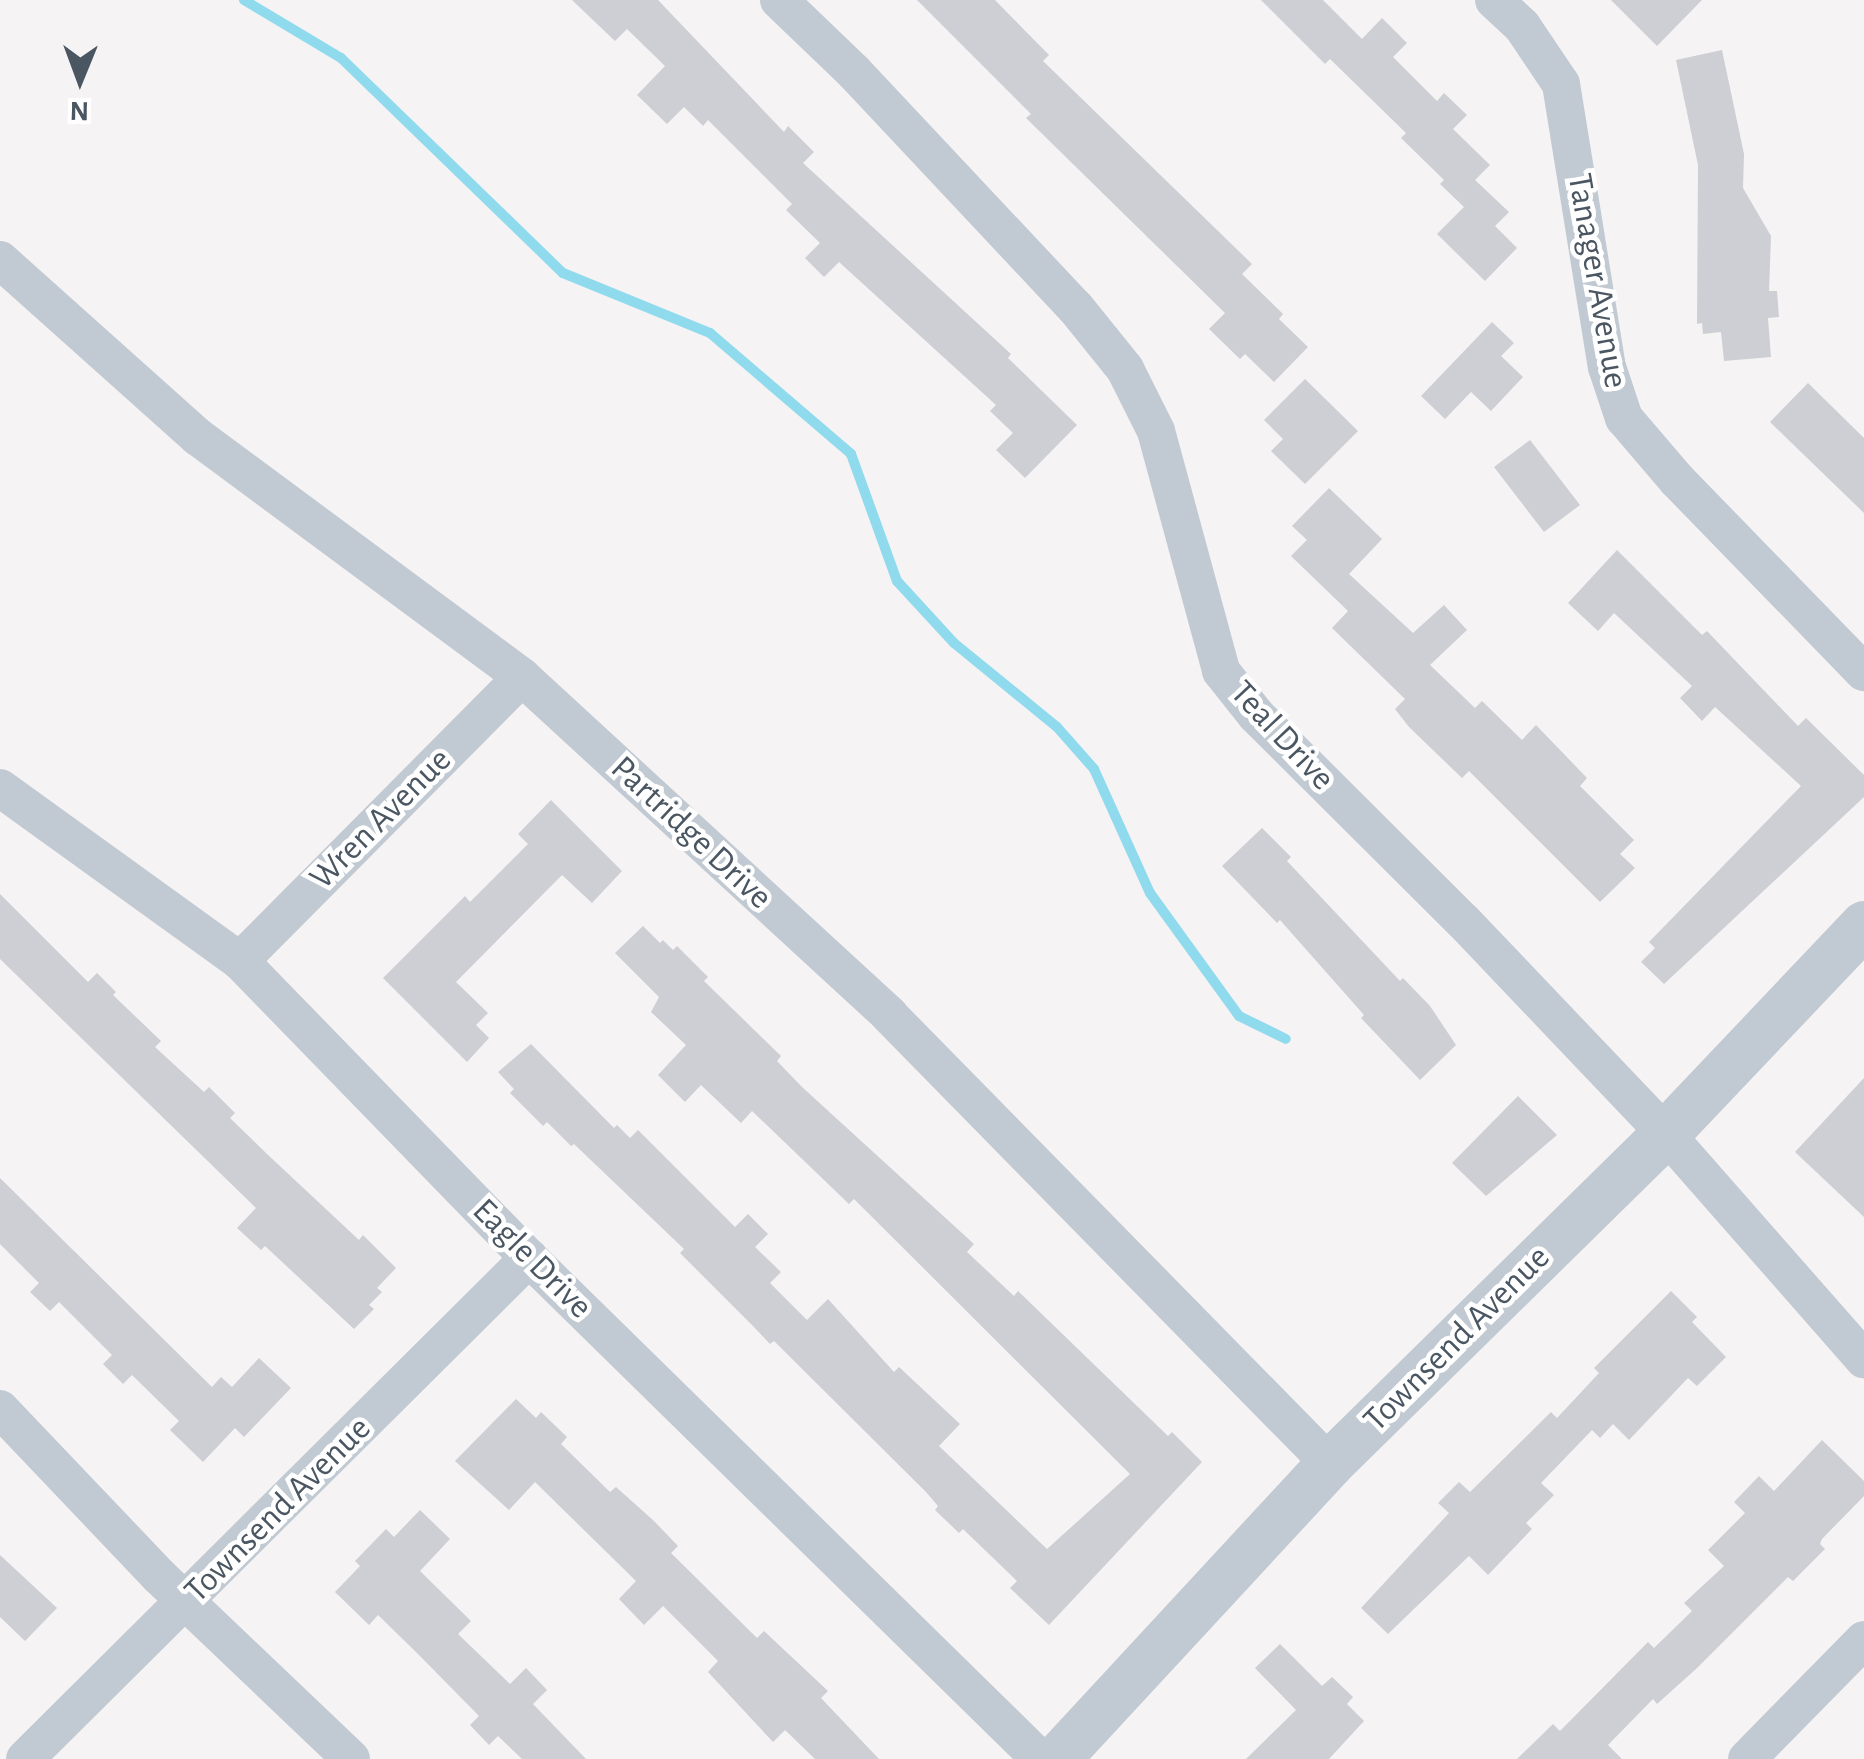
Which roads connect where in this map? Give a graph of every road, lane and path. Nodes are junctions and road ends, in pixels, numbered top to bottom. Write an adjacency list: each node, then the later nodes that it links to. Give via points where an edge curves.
1 (779, 0): 9 (street, Teal Drive, via 1075,307 1124,370 1156,431 1221,671 1256,715)
2 (1494, 0): 4 (street, Tanager Avenue, via 1522,26 1561,84 1607,367 1624,418)
3 (0, 260): 5 (street, Partridge Drive, via 198,437)
4 (1864, 672)
5 (522, 677): 8 (street, Wren Avenue); 13 (street, Partridge Drive, via 888,1016)
6 (0, 788): 8 (street, Eagle Drive)
7 (1864, 925): 9 (street, Townsend Avenue)
8 (240, 961): 10 (street, Eagle Drive)
9 (1666, 1134): 11 (street, Teal Drive); 13 (street, Townsend Avenue)
10 (529, 1258): 14 (street, Townsend Avenue); 19 (street, Eagle Drive)
11 (1864, 1359)
12 (0, 1409): 14 (street)
13 (1330, 1464): 20 (street, Townsend Avenue)
14 (186, 1602): 17 (street, Townsend Avenue); 18 (street)
15 (1864, 1640): 16 (street)
16 (1753, 1757)
17 (25, 1759)
18 (351, 1759)
19 (1040, 1759)
20 (1057, 1759)

